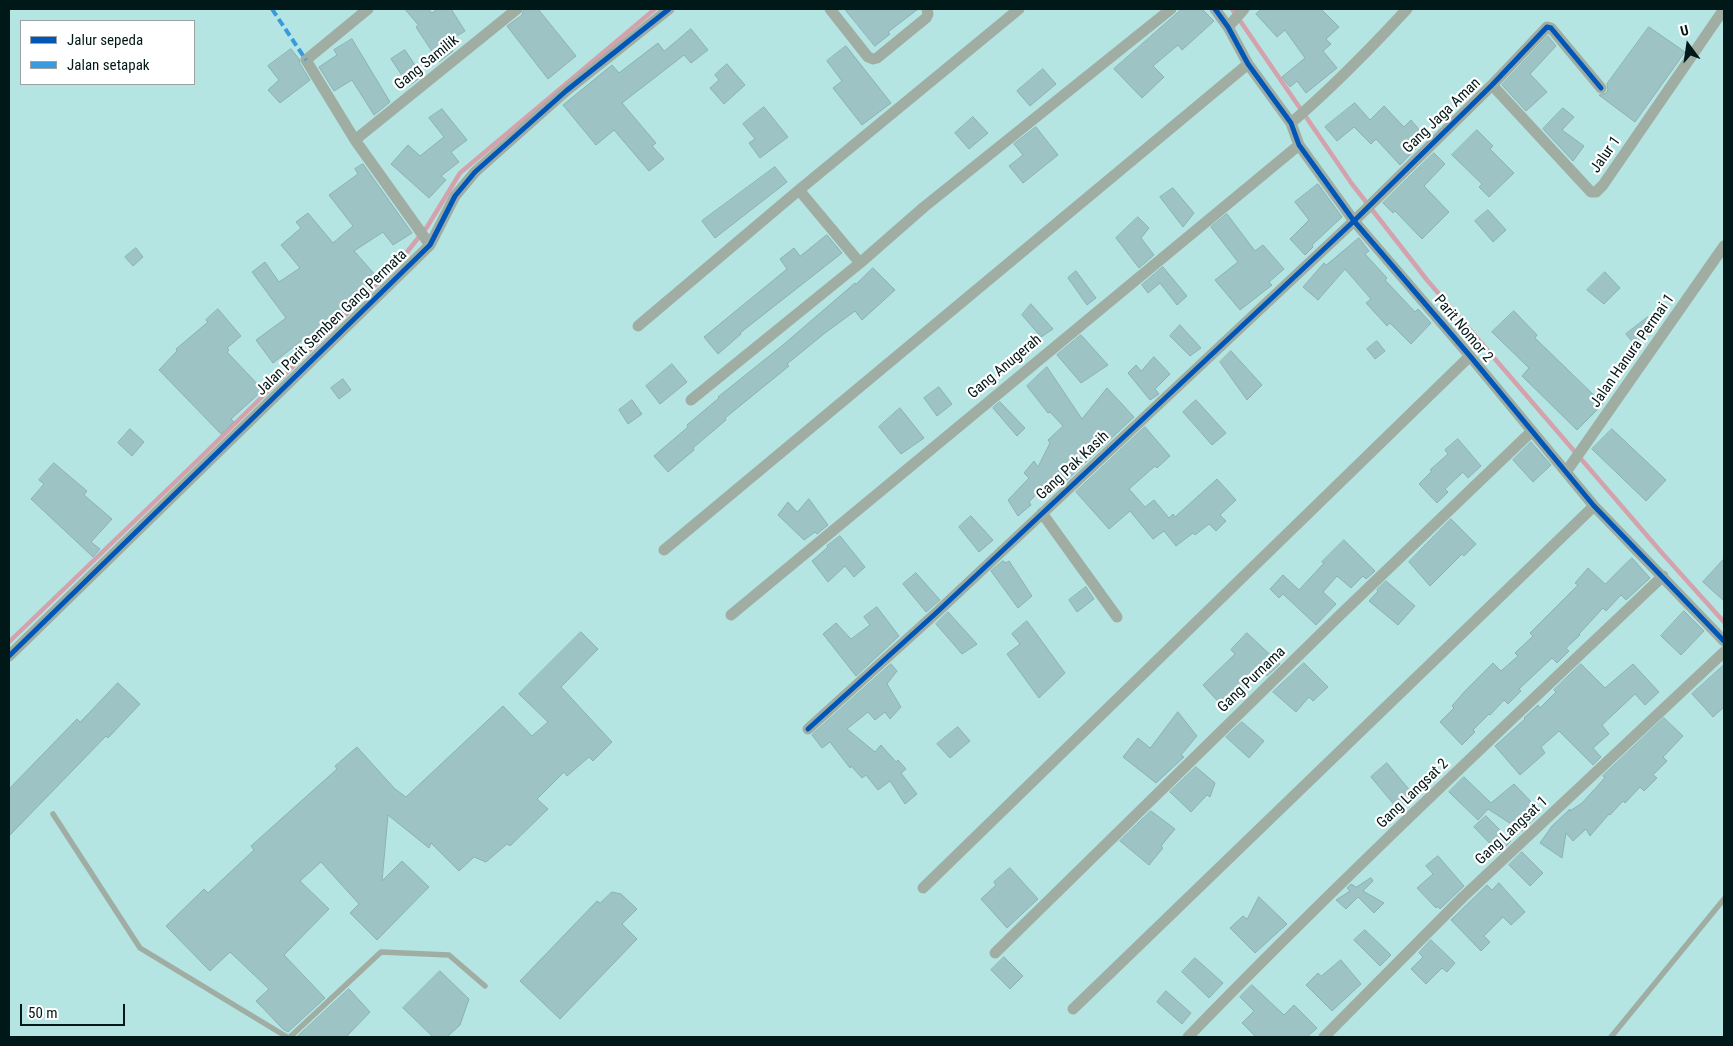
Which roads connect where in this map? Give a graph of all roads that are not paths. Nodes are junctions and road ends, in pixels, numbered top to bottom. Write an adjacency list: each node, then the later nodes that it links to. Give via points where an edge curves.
1 (368, 9): 17 (street, via 306,60)
2 (517, 9): 17 (street, Gang Samilik)
3 (830, 9): 4 (street, via 873,59 926,18)
4 (927, 9)
5 (1019, 9): 19 (street)
6 (1171, 9): 23 (street, via 924,207)
7 (1215, 9): 12 (street, Parit Nomor 2)
8 (1244, 9): 12 (street)
9 (1407, 9): 16 (street, via 1325,94)
10 (664, 10): 21 (street, Jalan Parit Semben Gang Permata, via 475,172 455,196)
11 (1724, 10): 14 (street, Jalur 1, via 1596,192 1591,192)
12 (1228, 26): 13 (street, Parit Nomor 2)
13 (1248, 64): 16 (street, Parit Nomor 2); 31 (street)
14 (1492, 85): 15 (street, Gang Jaga Aman, via 1546,28 1551,28); 20 (street, Gang Jaga Aman)
15 (1601, 88)
16 (1291, 124): 18 (street, Parit Nomor 2)
17 (355, 140): 21 (street)
18 (1299, 145): 20 (street, Parit Nomor 2); 33 (street, Gang Anugerah)
19 (799, 190): 23 (street); 24 (street)
20 (1355, 220): 25 (street, Parit Nomor 2); 30 (street, Gang Pak Kasih)
21 (430, 245): 37 (street, Jalan Parit Semben Gang Permata)
22 (1724, 246): 28 (street, Jalan Hanura Permai 1)
23 (860, 263): 26 (street)
24 (638, 326)
25 (1470, 356): 27 (street, Parit Nomor 2); 40 (street)
26 (691, 400)
27 (1532, 431): 28 (street, Parit Nomor 2); 42 (street, Gang Purnama)
28 (1566, 472): 29 (street, Parit Nomor 2)
29 (1594, 506): 32 (street, Parit Nomor 2); 44 (street)
30 (1042, 513): 34 (street); 38 (street, Gang Pak Kasih)
31 (664, 550)
32 (1663, 576): 35 (street, Parit Nomor 2); 47 (street, Gang Langsat 2, via 1380,846)
33 (731, 615)
34 (1117, 617)
35 (1724, 641)
36 (1724, 652): 48 (street, Gang Langsat 1, via 1463,897)
37 (9, 656)
38 (808, 729)
39 (53, 814): 45 (lane, via 140,948)
40 (923, 888)
41 (1724, 899): 49 (lane)
42 (995, 953)
43 (485, 986): 46 (lane, via 449,955 382,952)
44 (1073, 1010)
45 (287, 1037)
46 (290, 1037)
47 (1188, 1037)
48 (1324, 1037)
49 (1611, 1037)

